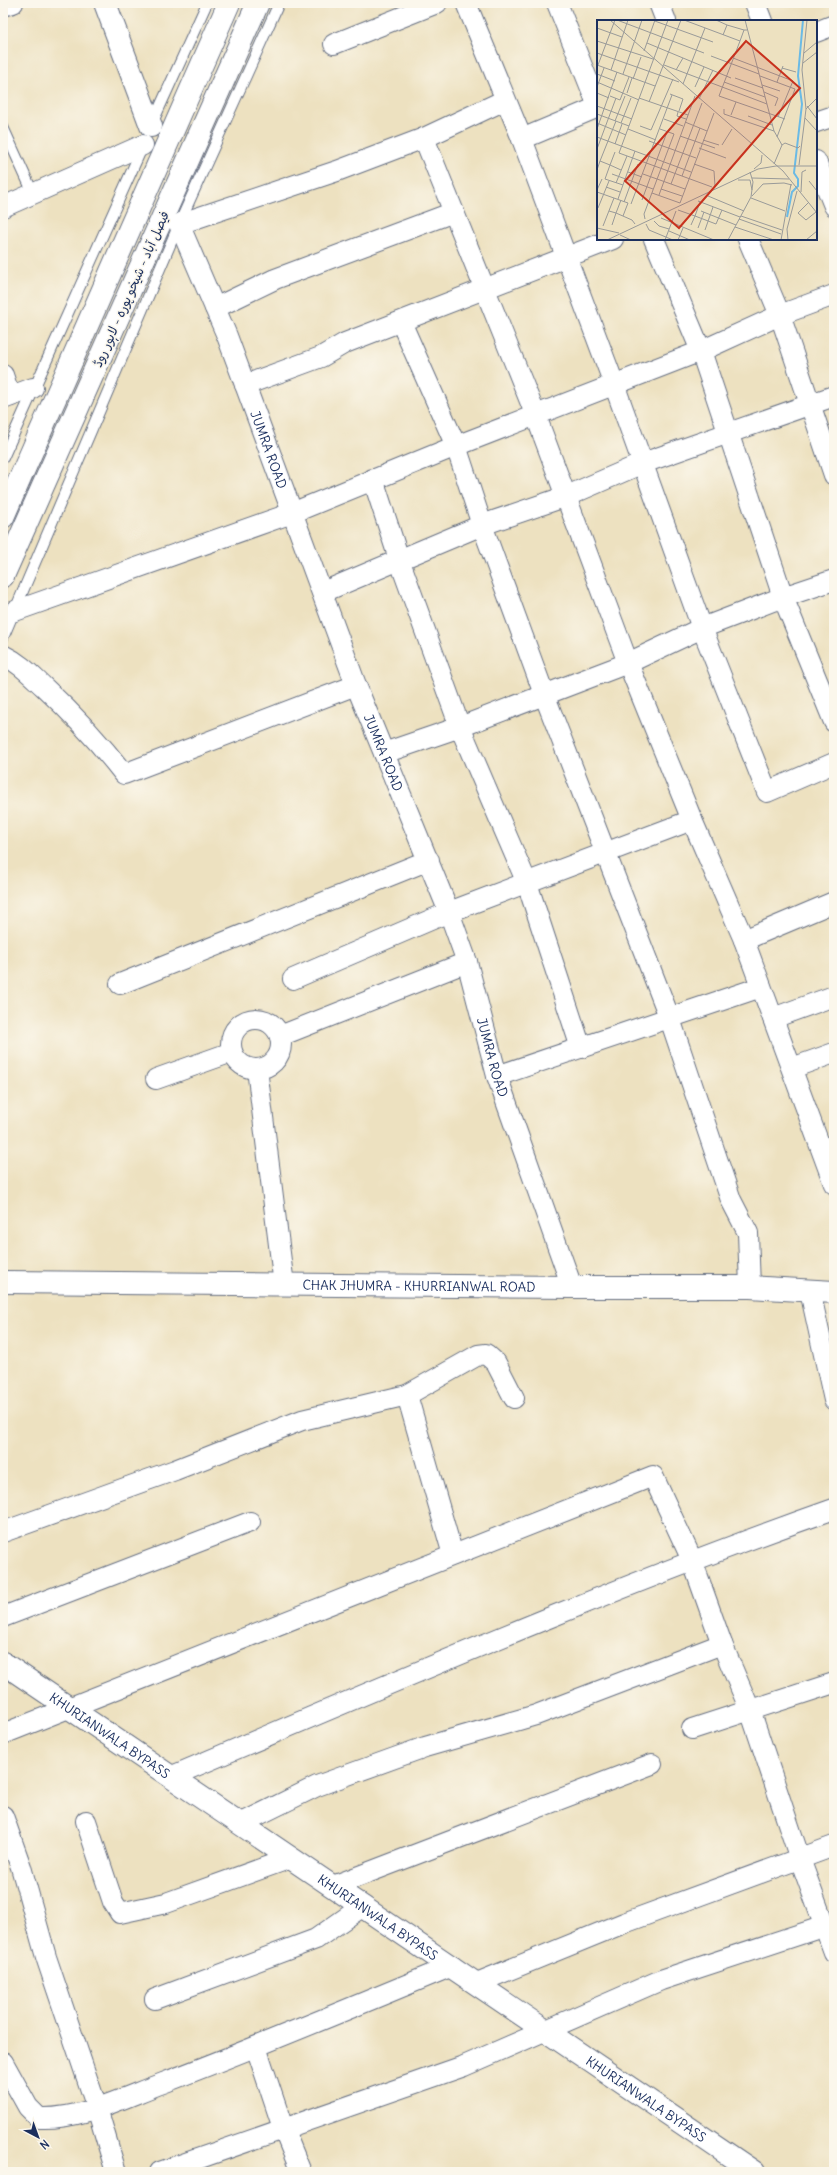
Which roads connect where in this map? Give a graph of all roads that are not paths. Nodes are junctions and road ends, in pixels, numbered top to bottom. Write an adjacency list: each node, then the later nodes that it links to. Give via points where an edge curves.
1 (13, 3): 12 (street)
2 (105, 3): 23 (main road)
3 (207, 3): 23 (lane)
4 (230, 3): 60 (main road, فیصل آباد - شیخو پورہ - لاہور روڈ)
5 (258, 3): 63 (main road, فیصل آباد - شیخو پورہ - لاہور روڈ)
6 (279, 3): 33 (lane)
7 (436, 3): 17 (street)
8 (466, 3): 18 (street)
9 (557, 3): 19 (street)
10 (659, 3): 13 (street)
11 (755, 3): 14 (street)
12 (3, 6)
13 (666, 20)
14 (762, 20)
15 (834, 25): 16 (street)
16 (817, 32)
17 (334, 44)
18 (505, 100): 25 (street); 26 (street)
19 (597, 104)
20 (597, 107): 26 (street)
21 (834, 116): 22 (street)
22 (817, 122)
23 (152, 126): 27 (lane)
24 (3, 127): 29 (lane)
25 (424, 138): 32 (street); 33 (street, via 337,171)
26 (522, 139): 37 (street)
27 (143, 145): 29 (street); 47 (lane)
28 (817, 164): 31 (street)
29 (33, 193): 30 (street)
30 (3, 206)
31 (834, 206)
32 (454, 212): 38 (street); 40 (street, via 275,279)
33 (179, 224): 40 (street, JUMRA ROAD); 67 (lane)
34 (610, 240): 37 (street)
35 (654, 240): 43 (street)
36 (748, 240): 41 (street)
37 (566, 257): 38 (street); 45 (street)
38 (486, 289): 42 (street); 51 (street)
39 (834, 295): 41 (street)
40 (215, 308): 46 (street, JUMRA ROAD)
41 (780, 315): 43 (street); 50 (street)
42 (401, 322): 46 (street, via 345,344 321,357); 53 (street)
43 (701, 352): 45 (street); 52 (street)
44 (3, 375): 49 (street)
45 (614, 384): 51 (street); 55 (street)
46 (246, 385): 59 (street, JUMRA ROAD)
47 (33, 388): 49 (street); 54 (lane)
48 (834, 396): 50 (street)
49 (7, 397)
50 (809, 406): 52 (street); 56 (street)
51 (536, 416): 53 (street); 58 (street)
52 (729, 433): 55 (street); 66 (street)
53 (456, 446): 57 (street); 61 (street)
54 (3, 458)
55 (643, 463): 58 (street); 68 (street)
56 (834, 475)
57 (373, 479): 59 (street); 62 (street)
58 (567, 496): 61 (street); 71 (street)
59 (292, 513): 65 (street, JUMRA ROAD); 67 (street)
60 (3, 517)
61 (482, 525): 62 (street); 73 (street)
62 (399, 559): 65 (street); 75 (street)
63 (3, 576)
64 (834, 580): 66 (street)
65 (323, 592): 72 (street, JUMRA ROAD)
66 (783, 597): 68 (street); 74 (street)
67 (14, 611): 69 (lane)
68 (702, 628): 71 (street); 77 (street, via 767,792)
69 (3, 638)
70 (3, 655): 72 (street, via 17,662 62,704 95,738 124,774)
71 (628, 663): 73 (street); 78 (street)
72 (356, 685): 76 (street, JUMRA ROAD)
73 (544, 694): 75 (street); 79 (street)
74 (834, 722)
75 (460, 727): 76 (street); 81 (street)
76 (384, 753): 80 (street, JUMRA ROAD)
77 (834, 763)
78 (692, 820): 79 (street); 84 (street)
79 (606, 853): 81 (street); 91 (street)
80 (429, 860): 83 (street, JUMRA ROAD); 87 (street)
81 (527, 883): 83 (street); 93 (street)
82 (834, 902): 84 (street)
83 (449, 912): 85 (street, JUMRA ROAD); 86 (street)
84 (744, 940): 88 (street)
85 (467, 962): 92 (street); 98 (street, JUMRA ROAD)
86 (293, 979)
87 (120, 984)
88 (762, 987): 90 (street); 91 (street)
89 (834, 996): 90 (street)
90 (773, 1018): 96 (street)
91 (670, 1019): 93 (street); 104 (street, via 731,1200 748,1233)
92 (280, 1036): 94 (street, via 268,1021 248,1020 234,1033 231,1042); 97 (street, via 282,1046 279,1055 273,1063)
93 (581, 1048): 98 (street)
94 (232, 1052): 97 (street, via 245,1066); 99 (street)
95 (834, 1053): 96 (street)
96 (792, 1068): 100 (street)
97 (257, 1069): 102 (street)
98 (497, 1076): 103 (street, JUMRA ROAD)
99 (156, 1079)
100 (834, 1184)
101 (3, 1282): 102 (main road, CHAK JHUMRA - KHURRIANWAL ROAD)
102 (284, 1285): 103 (main road, CHAK JHUMRA - KHURRIANWAL ROAD)
103 (572, 1287): 104 (main road, CHAK JHUMRA - KHURRIANWAL ROAD)
104 (750, 1287): 105 (main road, CHAK JHUMRA - KHURRIANWAL ROAD)
105 (810, 1291): 106 (main road, CHAK JHUMRA - KHURRIANWAL ROAD); 109 (street)
106 (834, 1292)
107 (407, 1395): 108 (street, via 478,1355 486,1354 496,1363); 112 (street, via 302,1420 175,1470); 113 (street)
108 (514, 1398)
109 (834, 1400)
110 (834, 1508): 114 (street)
111 (250, 1522): 115 (street)
112 (3, 1532)
113 (453, 1555): 114 (street, via 653,1476); 119 (street)
114 (692, 1560): 116 (street); 124 (street)
115 (3, 1617)
116 (722, 1644): 120 (street); 127 (street, via 536,1715 425,1747 317,1786)
117 (3, 1663): 119 (main road, KHURIANWALA BYPASS)
118 (834, 1683): 120 (street)
119 (69, 1707): 122 (street); 124 (main road, KHURIANWALA BYPASS)
120 (750, 1710): 121 (street); 130 (street)
121 (692, 1729)
122 (3, 1734)
123 (652, 1764): 131 (street)
124 (170, 1777): 127 (main road, KHURIANWALA BYPASS)
125 (3, 1816): 141 (street, via 21,1867 46,1957)
126 (86, 1821): 129 (street, via 113,1902 120,1913 166,1903)
127 (240, 1824): 129 (main road, KHURIANWALA BYPASS)
128 (834, 1846): 130 (street)
129 (291, 1858): 131 (main road, KHURIANWALA BYPASS)
130 (800, 1859): 133 (street); 136 (street, via 624,1923)
131 (333, 1886): 132 (main road, KHURIANWALA BYPASS)
132 (363, 1906): 135 (main road, KHURIANWALA BYPASS); 137 (street, via 316,1939)
133 (825, 1926): 134 (street); 138 (street, via 660,1980)
134 (834, 1952)
135 (452, 1966): 136 (main road, KHURIANWALA BYPASS); 139 (street)
136 (477, 1983): 138 (main road, KHURIANWALA BYPASS)
137 (155, 1999)
138 (544, 2031): 142 (street, via 464,2066); 146 (main road, KHURIANWALA BYPASS)
139 (256, 2047): 141 (street); 142 (street)
140 (3, 2062): 141 (street, via 28,2107 39,2118 58,2119)
141 (97, 2108): 143 (street)
142 (283, 2128): 144 (street); 145 (street)
143 (116, 2172)
144 (160, 2172)
145 (301, 2172)
146 (754, 2172)

